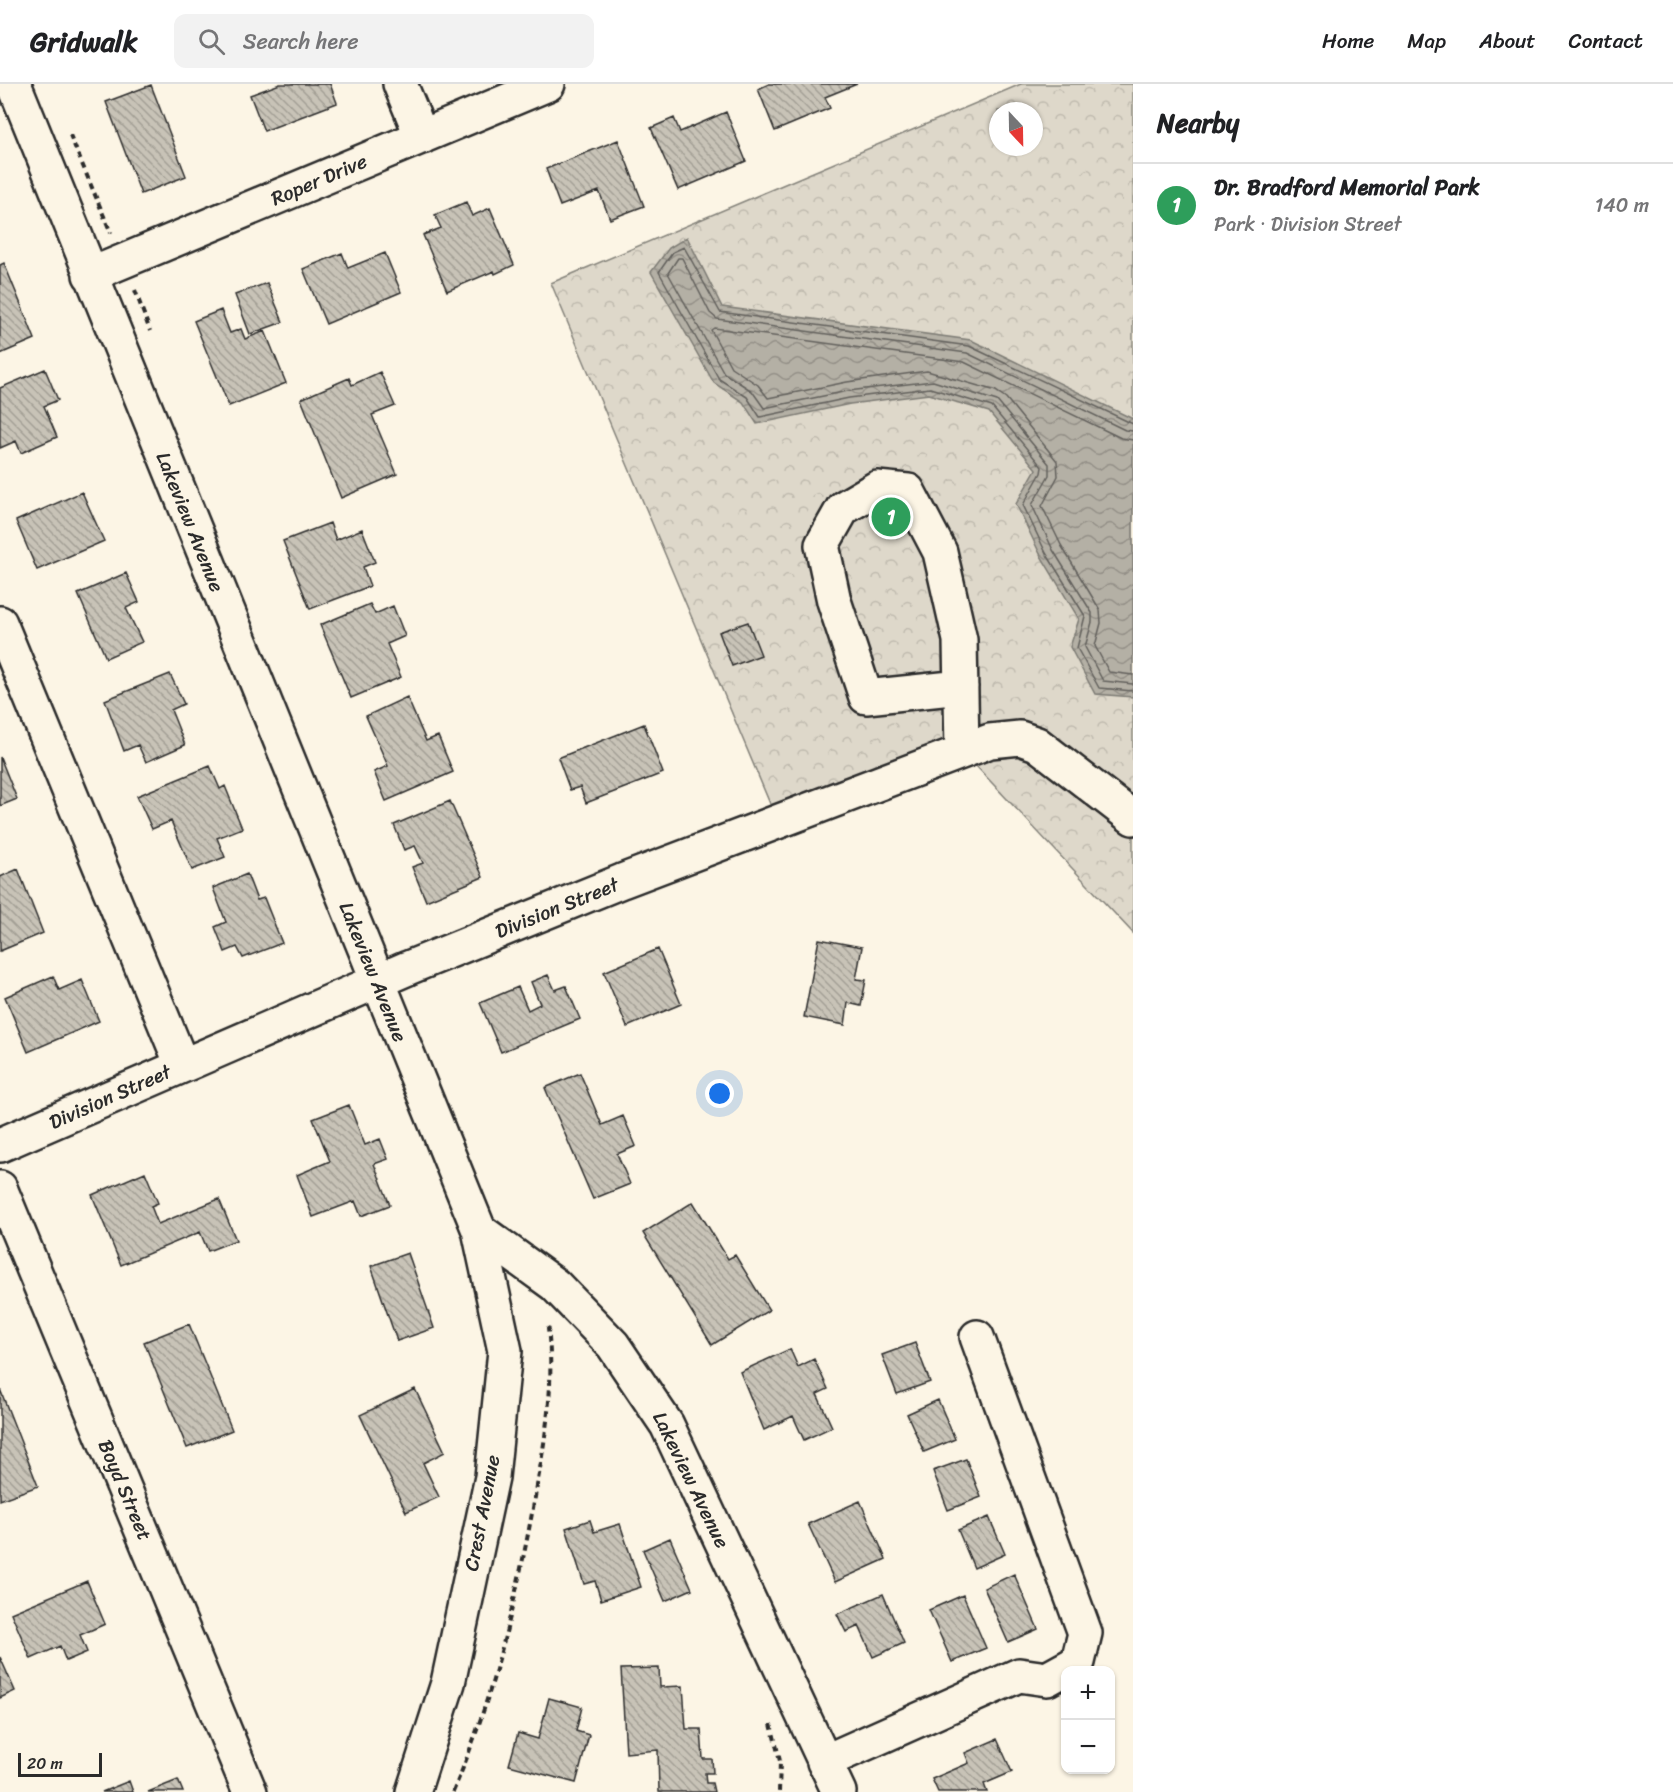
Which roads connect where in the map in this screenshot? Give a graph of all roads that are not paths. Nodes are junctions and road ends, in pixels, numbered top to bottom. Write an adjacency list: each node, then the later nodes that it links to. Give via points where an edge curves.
1 (14, 84): 5 (street, Lakeview Avenue)
2 (400, 84): 4 (street)
3 (548, 84): 4 (street, Roper Drive)
4 (422, 137): 5 (street, Roper Drive)
5 (90, 275): 10 (street, Lakeview Avenue)
6 (0, 623): 11 (street)
7 (960, 687): 7 (street, via 866,697 834,602 822,545 843,508 877,488 908,490 940,552 960,640); 8 (street)
8 (962, 751): 9 (street, Division Street, via 990,741 1020,738 1037,744); 10 (street, Division Street, via 622,881)
9 (1122, 810)
10 (377, 981): 11 (street, Division Street); 14 (street, Lakeview Avenue)
11 (182, 1065): 12 (street, Division Street)
12 (0, 1145)
13 (0, 1188): 17 (street, Boyd Street)
14 (479, 1230): 16 (street, Lakeview Avenue, via 555,1286 613,1345 667,1425); 18 (street, Crest Avenue, via 505,1351 492,1477 448,1683)
15 (977, 1337): 16 (street, via 1085,1633 1078,1662 1047,1679 1019,1675)
16 (828, 1780)
17 (250, 1792)
18 (413, 1792)

